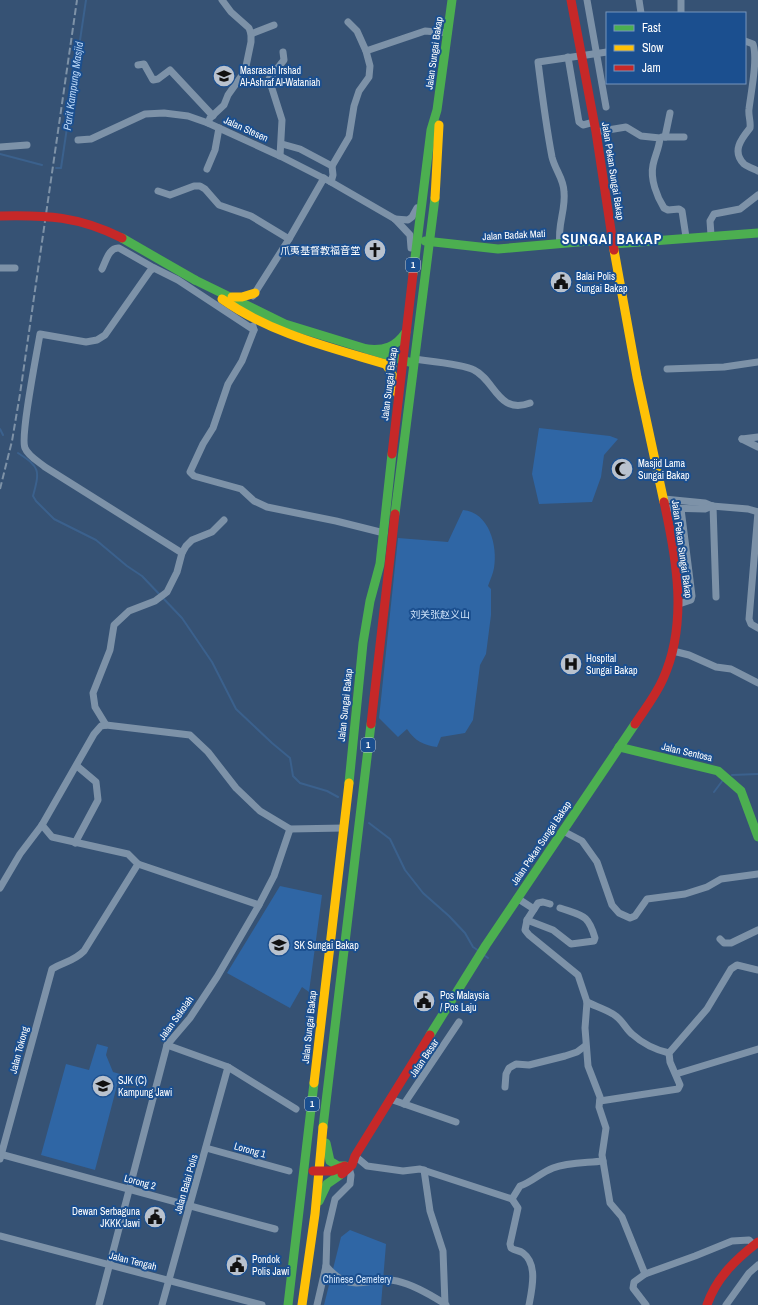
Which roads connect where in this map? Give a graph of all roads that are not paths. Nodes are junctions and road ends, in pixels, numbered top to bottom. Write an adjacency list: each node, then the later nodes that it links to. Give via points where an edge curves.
1 (222, 0): 12 (street)
2 (452, 0): 11 (main road, Jalan Sungai Bakap / 1)
3 (571, 0): 18 (main road, Jalan Pekan Sungai Bakap)
4 (587, 0): 17 (street)
5 (639, 0): 7 (street)
6 (681, 0): 8 (street)
7 (641, 12)
8 (681, 12)
9 (348, 22): 14 (street, via 357,32)
10 (274, 25): 12 (street)
11 (448, 33): 14 (street, via 425,31); 31 (main road, Jalan Sungai Bakap / 1)
12 (251, 34): 24 (street, via 245,71 224,105)
13 (746, 41): 21 (street, via 753,44 756,50 752,83)
14 (366, 51): 37 (street, via 370,66 368,77 359,90 349,137)
15 (283, 52): 33 (street, via 284,60 269,79 282,120)
16 (606, 52): 17 (street)
17 (596, 53): 18 (street); 22 (street)
18 (581, 55): 19 (street); 25 (main road, Jalan Pekan Sungai Bakap)
19 (568, 57): 25 (street, via 579,122 583,125); 53 (street, via 538,62 546,128 553,160 563,181 565,194 558,227)
20 (138, 65): 24 (street, via 144,64 154,80 170,70)
21 (755, 94): 39 (street, via 749,109 750,128 740,140 738,151 743,163)
22 (606, 107)
23 (670, 113): 29 (street)
24 (213, 116): 26 (street)
25 (594, 122): 28 (main road, Jalan Pekan Sungai Bakap)
26 (208, 123): 27 (street, Jalan Stesen); 32 (street, Jalan Stesen, via 188,116 145,114 91,139)
27 (219, 128): 36 (street, Jalan Stesen); 38 (street, via 215,150)
28 (596, 132): 29 (street, via 626,128 641,136); 52 (main road, Jalan Pekan Sungai Bakap)
29 (662, 137): 30 (street); 48 (street, via 652,169 654,184 664,208 682,211)
30 (684, 137)
31 (434, 138): 43 (main road, Jalan Sungai Bakap / 1, via 427,158); 51 (main road, Jalan Sungai Bakap / 1, via 438,161)
32 (78, 140)
33 (282, 144): 36 (street); 37 (street, via 300,149)
34 (27, 145): 35 (street)
35 (0, 147)
36 (280, 156): 40 (street, Jalan Stesen)
37 (332, 166): 40 (street, via 333,175)
38 (207, 169)
39 (758, 171)
40 (327, 180): 45 (street, Jalan Stesen); 49 (street)
41 (158, 191): 49 (street, via 170,195 200,186 219,205 251,216)
42 (758, 195): 47 (street, via 740,209 714,214 710,221)
43 (421, 201): 45 (street, via 408,220); 50 (main road, Jalan Sungai Bakap / 1)
44 (0, 216): 59 (main road, bridge, via 58,217 92,224)
45 (395, 218): 58 (street, Jalan Stesen, via 410,235)
46 (758, 233): 47 (main road, Jalan Badak Mati)
47 (711, 235): 48 (main road, Jalan Badak Mati)
48 (686, 237): 52 (main road, Jalan Badak Mati)
49 (289, 239): 60 (street)
50 (417, 240): 51 (main road, Jalan Badak Mati); 58 (main road, Jalan Sungai Bakap / 1)
51 (430, 242): 53 (main road, Jalan Badak Mati, via 498,249); 71 (main road, Jalan Sungai Bakap / 1)
52 (612, 242): 53 (main road, Jalan Badak Mati); 77 (main road, Jalan Pekan Sungai Bakap, via 637,377)
53 (560, 244)
54 (0, 268): 55 (street)
55 (15, 268)
56 (154, 268): 57 (street, via 115,248 112,249); 65 (street, via 178,280); 85 (street, via 130,297 105,335 97,340 86,342 40,334 24,446 27,452 45,467)
57 (102, 269)
58 (411, 281): 66 (main road, Jalan Sungai Bakap / 1)
59 (209, 288): 61 (main road); 63 (main road, via 226,302)
60 (255, 292): 61 (main road, via 242,297); 62 (street); 63 (street)
61 (230, 297): 62 (main road)
62 (246, 305): 63 (main road)
63 (253, 316): 64 (main road); 65 (street); 67 (main road)
64 (263, 323): 65 (street); 69 (main road, via 281,332)
65 (254, 330): 82 (street, via 242,361 228,384 213,428 190,472 194,476 241,489 254,501 267,508 336,520)
66 (407, 330): 67 (main road, via 397,344 390,348); 70 (main road, Jalan Sungai Bakap / 1)
67 (367, 349): 70 (main road)
68 (758, 362): 72 (street)
69 (386, 364): 70 (main road); 73 (main road, via 392,376)
70 (403, 365): 71 (main road); 73 (main road, Jalan Sungai Bakap / 1)
71 (413, 365): 74 (street, via 475,370 503,401 523,405); 128 (main road, Jalan Sungai Bakap / 1)
72 (667, 369)
73 (398, 403): 82 (main road, Jalan Sungai Bakap / 1)
74 (530, 403)
75 (758, 437): 76 (street, via 742,439)
76 (758, 447)
77 (665, 504): 78 (street, via 705,503); 79 (street); 84 (main road, Jalan Pekan Sungai Bakap)
78 (712, 506): 79 (street, via 705,509); 80 (street); 87 (street)
79 (681, 509): 83 (street)
80 (758, 512): 86 (street)
81 (224, 520): 85 (street, via 212,532 192,540)
82 (384, 533): 97 (main road, Jalan Sungai Bakap / 1, via 363,643)
83 (683, 537): 84 (street); 88 (street, via 692,596 691,600)
84 (671, 538): 88 (main road, Jalan Pekan Sungai Bakap)
85 (182, 553): 92 (street, via 177,572 167,592 155,601 129,611 116,621 112,630 110,650 93,692 95,707)
86 (756, 571): 89 (street, via 749,619 751,624)
87 (716, 597)
88 (679, 604): 90 (main road, Jalan Pekan Sungai Bakap)
89 (758, 628)
90 (672, 651): 91 (street, via 689,654 716,667 731,669); 93 (main road, Jalan Pekan Sungai Bakap, via 663,679 652,699)
91 (758, 683)
92 (106, 725): 94 (street, via 101,726 94,734); 98 (street, via 190,735 255,806)
93 (619, 747): 95 (main road, Jalan Sentosa, via 718,771 741,792); 99 (main road, Jalan Pekan Sungai Bakap)
94 (77, 766): 96 (street); 101 (street, via 96,782 98,800)
95 (756, 819): 100 (main road, Jalan Sentosa)
96 (42, 825): 101 (street, via 52,837); 104 (street, via 20,854)
97 (344, 828): 98 (street); 136 (main road, Jalan Sungai Bakap / 1, via 323,995)
98 (290, 829): 107 (street, Jalan Sekolah, via 274,876)
99 (563, 831): 103 (street, via 582,841 599,867 612,905 619,913 630,918 635,916 647,899 685,894 721,880); 105 (main road, Jalan Pekan Sungai Bakap)
100 (758, 837)
101 (75, 843): 102 (street, via 128,854)
102 (138, 864): 107 (street); 130 (street, Jalan Tokong, via 84,952 75,960 61,963 52,969)
103 (758, 874)
104 (0, 888)
105 (517, 898): 109 (street); 123 (main road, Jalan Pekan Sungai Bakap)
106 (550, 904): 109 (street, via 538,903)
107 (259, 905): 116 (street, Jalan Sekolah, via 217,977 190,1018)
108 (560, 908): 110 (street, via 583,916 590,922 596,938 594,941 571,944 553,930)
109 (534, 909): 110 (street)
110 (527, 920): 114 (street, via 525,930 529,935 578,975)
111 (758, 930): 112 (street, via 731,943)
112 (720, 939)
113 (758, 970): 119 (street, via 737,965 731,969 707,1009)
114 (587, 1002): 117 (street); 119 (street, via 612,1013 632,1034 645,1043)
115 (459, 1022): 125 (street, Jalan Besar)
116 (167, 1045): 120 (street); 138 (street, Jalan Sekolah)
117 (585, 1046): 122 (street, via 578,1052 565,1056 529,1065 516,1064 509,1068 506,1074); 124 (street, via 588,1066)
118 (758, 1049): 121 (street)
119 (669, 1053): 121 (street)
120 (228, 1068): 126 (street); 129 (street, Jalan Balai Polis)
121 (676, 1074): 124 (street, via 680,1086 674,1090)
122 (505, 1087)
123 (390, 1100): 125 (street); 132 (main road, Jalan Pekan Sungai Bakap)
124 (600, 1101): 131 (street, via 601,1115 606,1128)
125 (404, 1104): 127 (street)
126 (296, 1109)
127 (456, 1122)
128 (322, 1126): 132 (main road, via 328,1158 335,1165); 137 (main road, Jalan Sungai Bakap / 1)
129 (206, 1148): 134 (street, Lorong 1); 140 (street, Jalan Balai Polis)
130 (0, 1155): 138 (street, Lorong 2)
131 (603, 1161): 139 (street, via 555,1167 542,1172 529,1183 520,1186); 148 (street, via 610,1203 622,1217)
132 (350, 1163): 133 (street, via 402,1171); 135 (main road, Jalan Pekan Sungai Bakap); 137 (main road, Jalan Pekan Sungai Bakap); 147 (street, via 350,1184 335,1199 327,1233)
133 (424, 1170): 139 (street); 150 (street, via 430,1211 445,1260)
134 (289, 1171)
135 (340, 1175): 137 (main road, Jalan Pekan Sungai Bakap); 141 (main road, via 324,1189)
136 (305, 1176): 137 (main road, Jalan Pekan Sungai Bakap); 154 (main road, Jalan Sungai Bakap / 1)
137 (318, 1176): 141 (main road, Jalan Sungai Bakap / 1)
138 (129, 1189): 140 (street, Lorong 2); 145 (street, Jalan Sekolah)
139 (512, 1199): 157 (street, via 518,1208 510,1244 511,1248 521,1252 530,1261 533,1280)
140 (190, 1206): 142 (street, Lorong 2); 149 (street, Jalan Balai Polis)
141 (315, 1214): 155 (main road, Jalan Sungai Bakap / 1)
142 (275, 1229)
143 (0, 1236): 145 (street, Jalan Tengah)
144 (756, 1243): 148 (street, via 749,1240 732,1241); 159 (main road, via 723,1276)
145 (109, 1265): 149 (street, Jalan Tengah); 151 (street, Jalan Sekolah)
146 (758, 1265): 160 (street, via 749,1273)
147 (326, 1266): 150 (street, via 340,1279 356,1284 397,1281); 156 (street)
148 (645, 1274): 158 (street, via 634,1282 633,1288)
149 (169, 1281): 152 (street, Jalan Balai Polis); 153 (street, Jalan Tengah)
150 (445, 1304)
151 (99, 1305)
152 (162, 1305)
153 (262, 1305)
154 (288, 1305)
155 (302, 1305)
156 (317, 1305)
157 (529, 1305)
158 (646, 1305)
159 (707, 1305)
160 (726, 1305)

